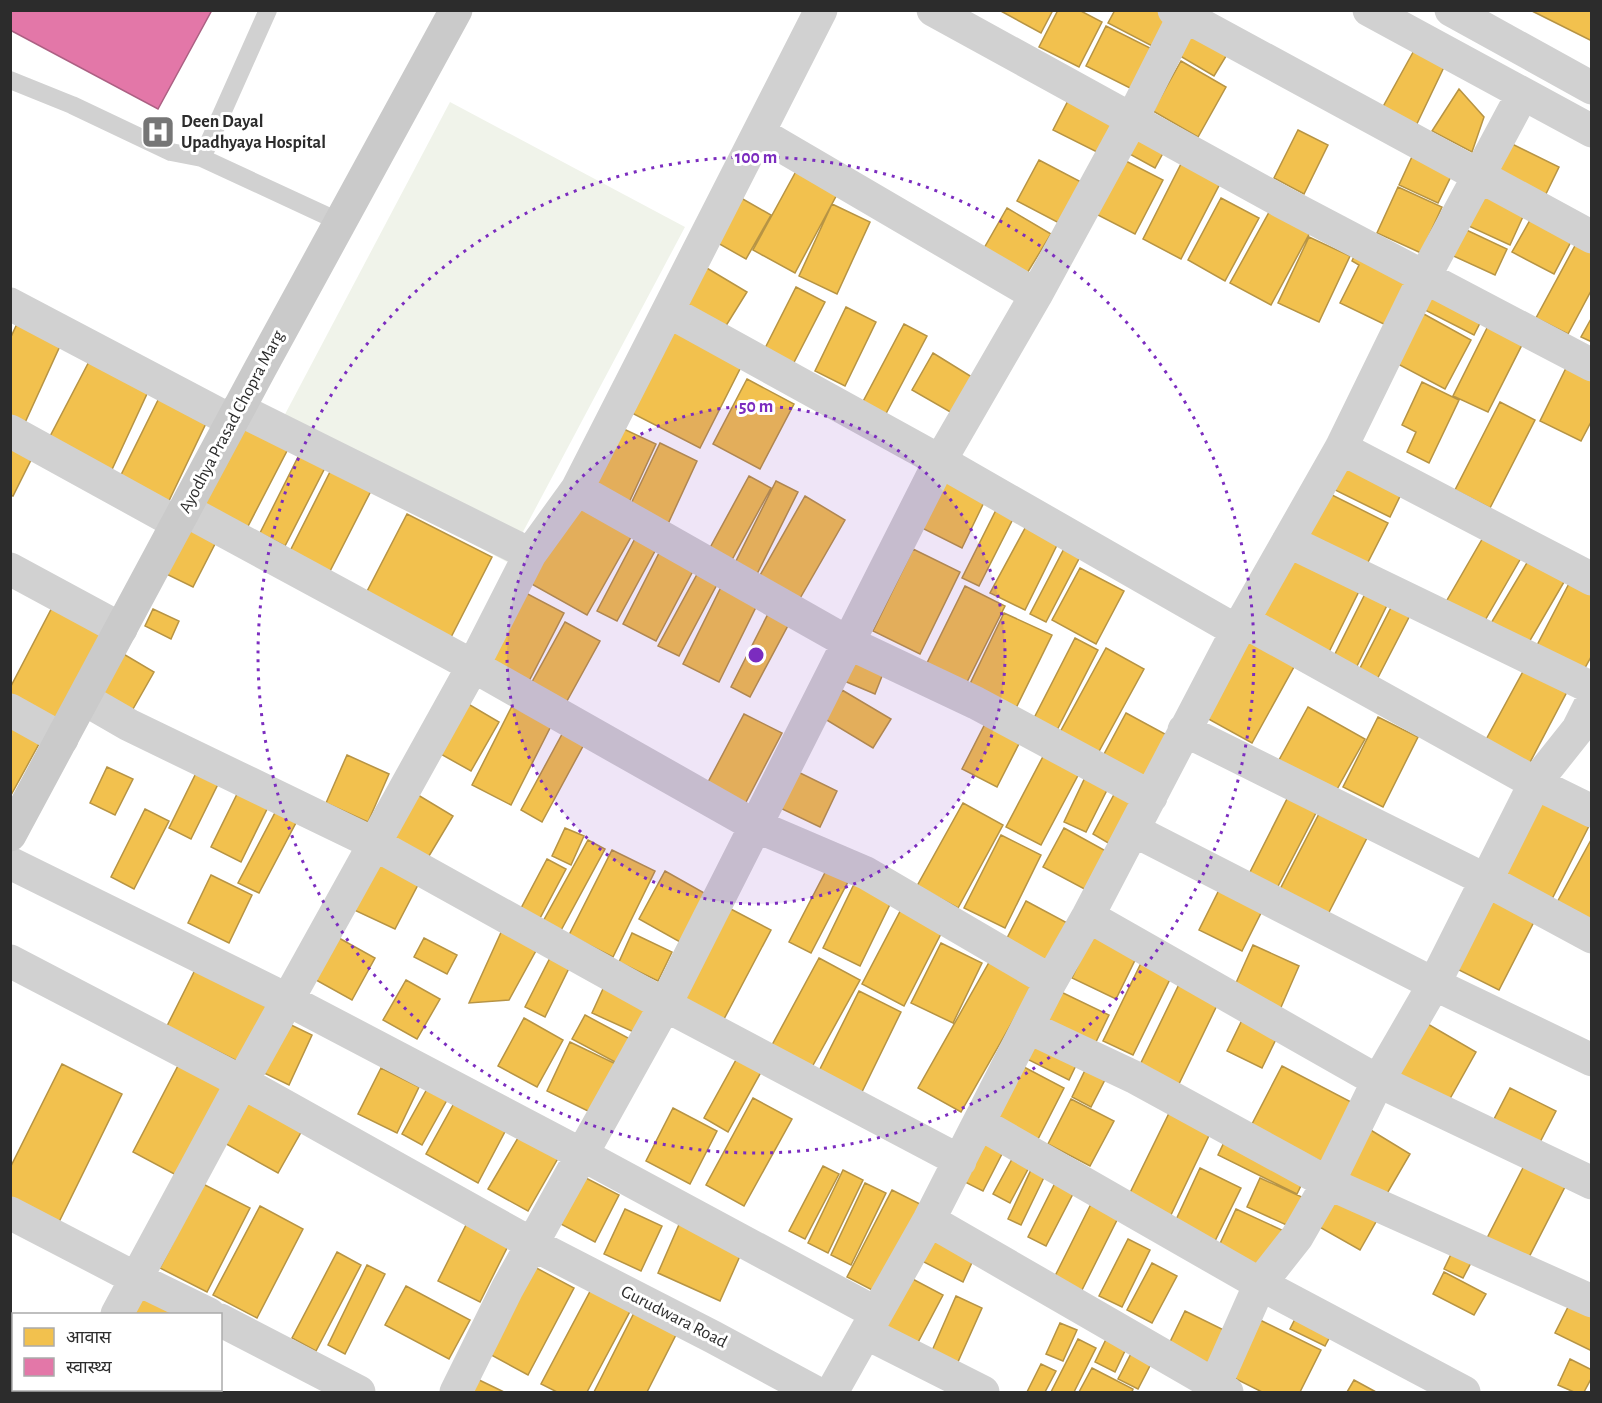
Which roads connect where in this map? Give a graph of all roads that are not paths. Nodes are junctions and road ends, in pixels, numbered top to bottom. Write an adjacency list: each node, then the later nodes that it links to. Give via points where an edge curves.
1 (268, 10): 14 (lane)
2 (456, 10): 16 (street, Ayodhya Prasad Chopra Marg)
3 (821, 10): 13 (street)
4 (933, 10): 11 (street)
5 (1368, 10): 10 (street)
6 (1451, 10): 9 (street)
7 (1182, 12): 11 (street); 15 (street)
8 (10, 80): 14 (lane, via 171,152)
9 (1592, 88)
10 (1522, 95): 12 (street); 15 (street)
11 (1132, 119): 18 (street); 19 (street)
12 (1592, 131)
13 (759, 133): 19 (street); 21 (street)
14 (202, 158): 16 (lane)
15 (1479, 176): 17 (street); 18 (street)
16 (340, 222): 23 (street, Ayodhya Prasad Chopra Marg)
17 (1592, 237)
18 (1425, 276): 22 (street); 25 (street)
19 (1036, 295): 26 (street)
20 (10, 304): 23 (street)
21 (668, 311): 26 (street); 27 (street)
22 (1592, 365)
23 (235, 415): 28 (street, Ayodhya Prasad Chopra Marg); 30 (street)
24 (10, 431): 28 (street)
25 (1341, 448): 29 (street); 32 (street)
26 (940, 461): 33 (street); 35 (street)
27 (577, 489): 30 (street); 35 (street)
28 (181, 516): 34 (street, Ayodhya Prasad Chopra Marg); 36 (street)
29 (1288, 541): 33 (street); 37 (street)
30 (530, 554): 36 (street)
31 (10, 569): 34 (street)
32 (1592, 579)
33 (1240, 626): 41 (street); 43 (street)
34 (121, 629): 38 (street, Ayodhya Prasad Chopra Marg)
35 (849, 643): 44 (street); 46 (street)
36 (473, 666): 46 (street); 49 (street)
37 (1592, 688)
38 (84, 699): 42 (street, Ayodhya Prasad Chopra Marg); 49 (street, via 129,725)
39 (1592, 701): 43 (street, via 1578,729)
40 (10, 710): 42 (street)
41 (1184, 730): 44 (street); 50 (street)
42 (62, 739): 48 (street, Ayodhya Prasad Chopra Marg)
43 (1535, 783): 45 (street); 50 (street)
44 (1151, 796): 47 (street)
45 (1592, 811)
46 (754, 825): 54 (street, via 866,873); 57 (street)
47 (1133, 830): 51 (street); 55 (street)
48 (11, 840): 56 (street)
49 (374, 843): 56 (street); 57 (street)
50 (1488, 881): 52 (street); 55 (street)
51 (1088, 916): 54 (street); 60 (street)
52 (1592, 937)
53 (10, 961): 61 (street, Gurudwara Road)
54 (1051, 981): 58 (street)
55 (1434, 984): 59 (street); 60 (street)
56 (288, 1000): 61 (street); 63 (street)
57 (665, 1005): 63 (street); 64 (street)
58 (1028, 1027): 62 (street); 65 (street, via 1134,1077)
59 (1592, 1060)
60 (1378, 1081): 65 (street); 66 (street)
61 (242, 1082): 69 (street, Gurudwara Road); 70 (street)
62 (979, 1123): 64 (street); 71 (street)
63 (581, 1154): 69 (street); 76 (street)
64 (960, 1161): 68 (street)
65 (1328, 1183): 71 (street, via 1297,1237); 72 (street)
66 (1592, 1183)
67 (10, 1213): 70 (street)
68 (929, 1220): 76 (street); 77 (street)
69 (532, 1244): 79 (street); 80 (street, Gurudwara Road)
70 (135, 1278): 73 (street); 74 (street)
71 (1260, 1284): 77 (street); 83 (street)
72 (1592, 1301)
73 (118, 1313)
74 (207, 1313)
75 (222, 1321): 78 (street)
76 (871, 1323): 81 (street); 82 (street)
77 (1218, 1390)
78 (359, 1392)
79 (456, 1392)
80 (815, 1392)
81 (832, 1392)
82 (983, 1392)
83 (1464, 1392)

